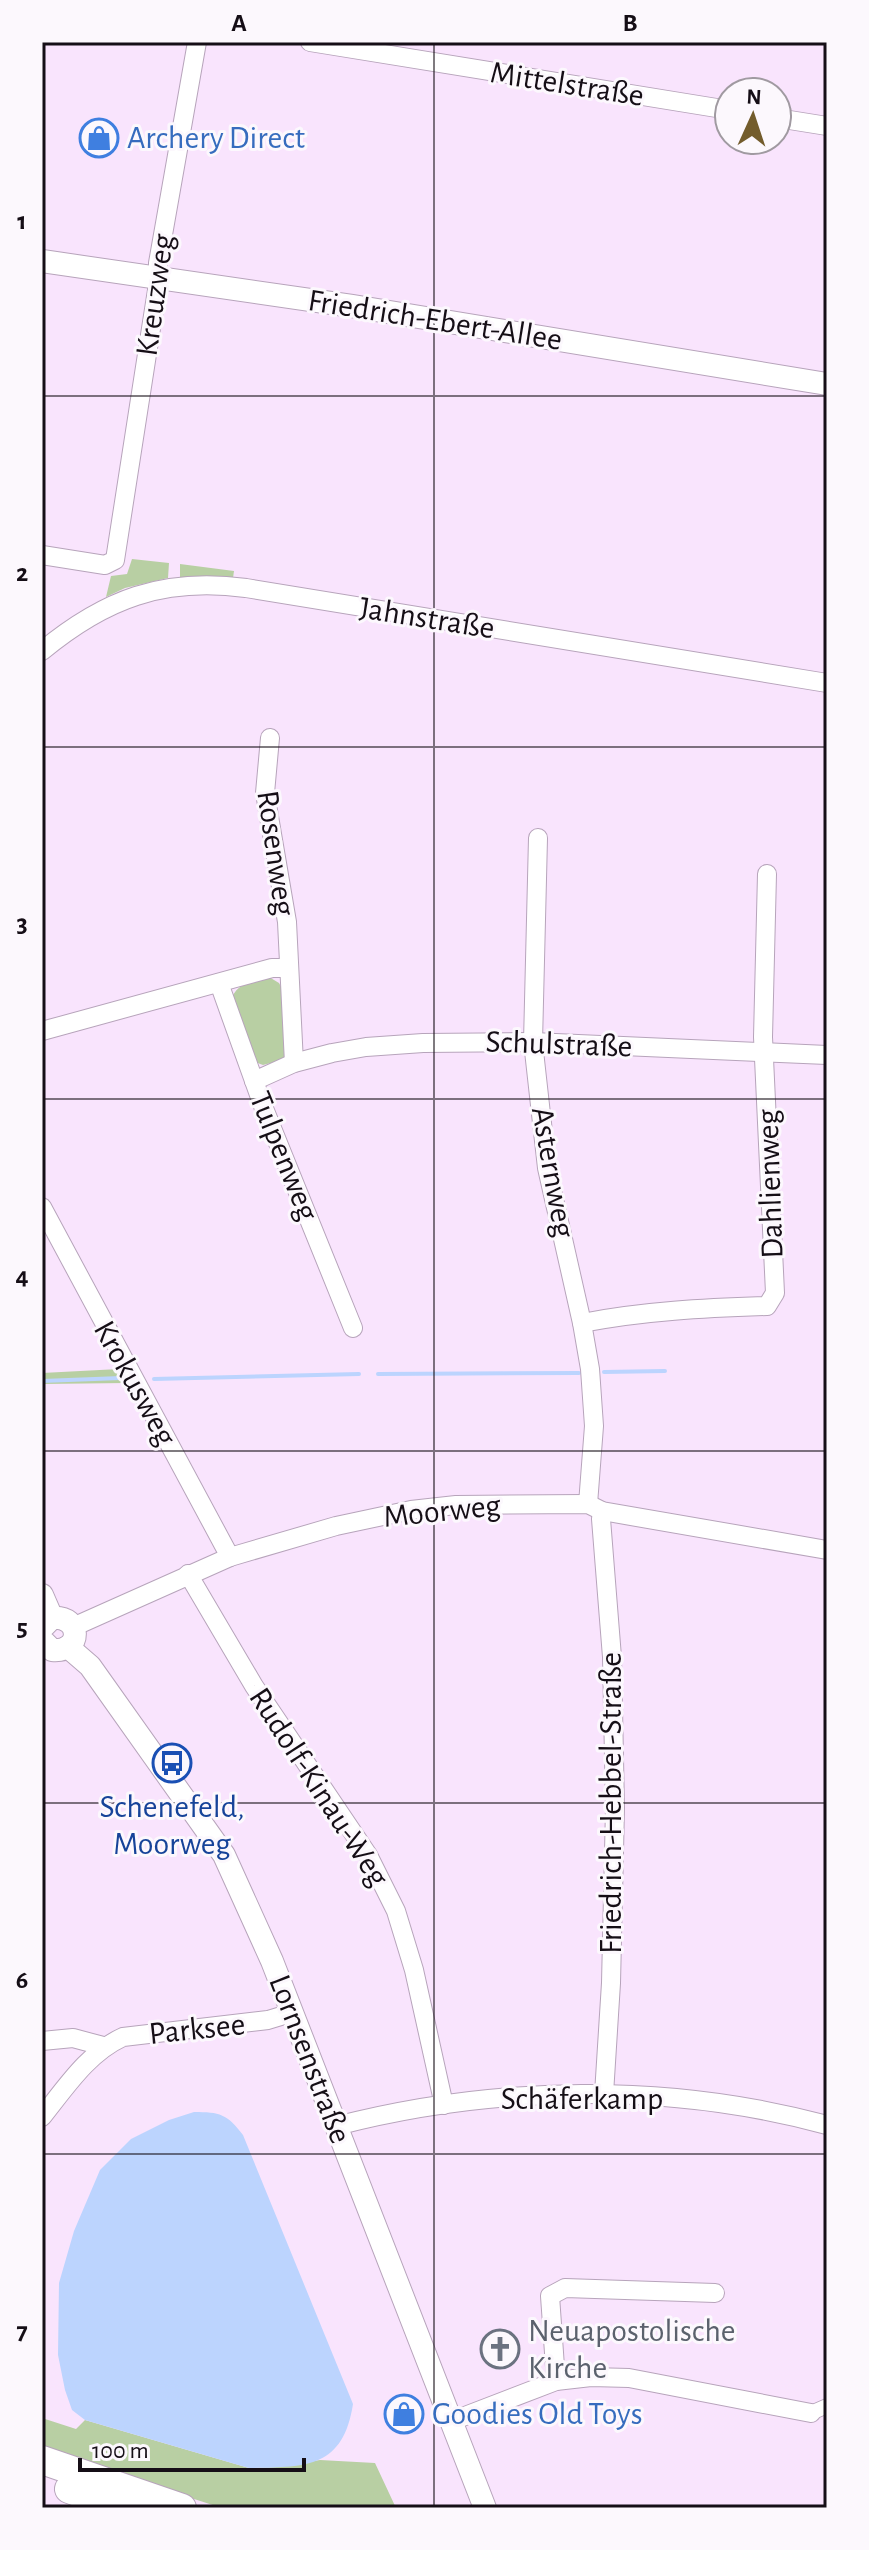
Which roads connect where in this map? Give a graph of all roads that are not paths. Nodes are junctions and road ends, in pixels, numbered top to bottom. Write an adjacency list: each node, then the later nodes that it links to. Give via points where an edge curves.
1 (197, 42): 7 (street, Kreuzweg)
2 (310, 42): 3 (street, Mittelstraße)
3 (713, 107)
4 (793, 121): 5 (street)
5 (827, 126)
6 (42, 261): 7 (street, Friedrich-Ebert-Allee)
7 (158, 277): 8 (street, Friedrich-Ebert-Allee); 9 (street, Kreuzweg, via 115,560 105,565)
8 (827, 384)
9 (42, 555)
10 (42, 651): 11 (street, Jahnstraße, via 122,599 161,588 204,585)
11 (827, 683)
12 (270, 738): 15 (street, Rosenweg, via 265,793 287,922)
13 (538, 838): 18 (street, Asternweg)
14 (767, 874): 19 (street, Dahlienweg)
15 (289, 968): 16 (street); 21 (street)
16 (219, 983): 17 (street); 22 (street, Tulpenweg)
17 (42, 1031)
18 (533, 1042): 19 (street, Schulstraße); 21 (street, Schulstraße, via 366,1047); 24 (street, Asternweg, via 547,1168)
19 (764, 1052): 20 (street, Schulstraße); 24 (street, Dahlienweg, via 775,1293 767,1306 673,1309)
20 (827, 1055)
21 (294, 1063): 22 (street, Schulstraße)
22 (254, 1081): 25 (street, Tulpenweg)
23 (42, 1207): 28 (street, Krokusweg)
24 (582, 1323): 26 (street, Asternweg, via 593,1396)
25 (353, 1328)
26 (595, 1508): 27 (street, Moorweg); 28 (street, Moorweg, via 456,1505 411,1510); 36 (street, Friedrich-Hebbel-Straße, via 612,1657 615,1808)
27 (827, 1550)
28 (230, 1557): 29 (street, Moorweg)
29 (188, 1574): 32 (street, Moorweg); 37 (street, Rudolf-Kinau-Weg, via 254,1686 368,1855 396,1911)
30 (42, 1595): 31 (street)
31 (44, 1634): 32 (street, via 52,1650); 32 (street, via 62,1618)
32 (71, 1637): 33 (street, Lornsenstraße, via 224,1855)
33 (291, 2013): 35 (street, Parksee, via 258,2022 123,2037); 40 (street, Lornsenstraße)
34 (42, 2041): 35 (street, Parksee, via 73,2038)
35 (103, 2046): 38 (street, Parksee)
36 (604, 2094): 37 (street, Schäferkamp); 39 (street, Schäferkamp, via 728,2105)
37 (444, 2105): 40 (street, Schäferkamp)
38 (42, 2117)
39 (827, 2125)
40 (336, 2126): 44 (street, Lornsenstraße)
41 (715, 2293): 42 (street, via 565,2288 550,2296)
42 (556, 2381): 43 (street, via 629,2378); 44 (street)
43 (819, 2409)
44 (452, 2421): 49 (street, Lornsenstraße)
45 (42, 2460): 48 (main road)
46 (42, 2480): 47 (main road)
47 (121, 2508)
48 (182, 2508)
49 (485, 2508)

